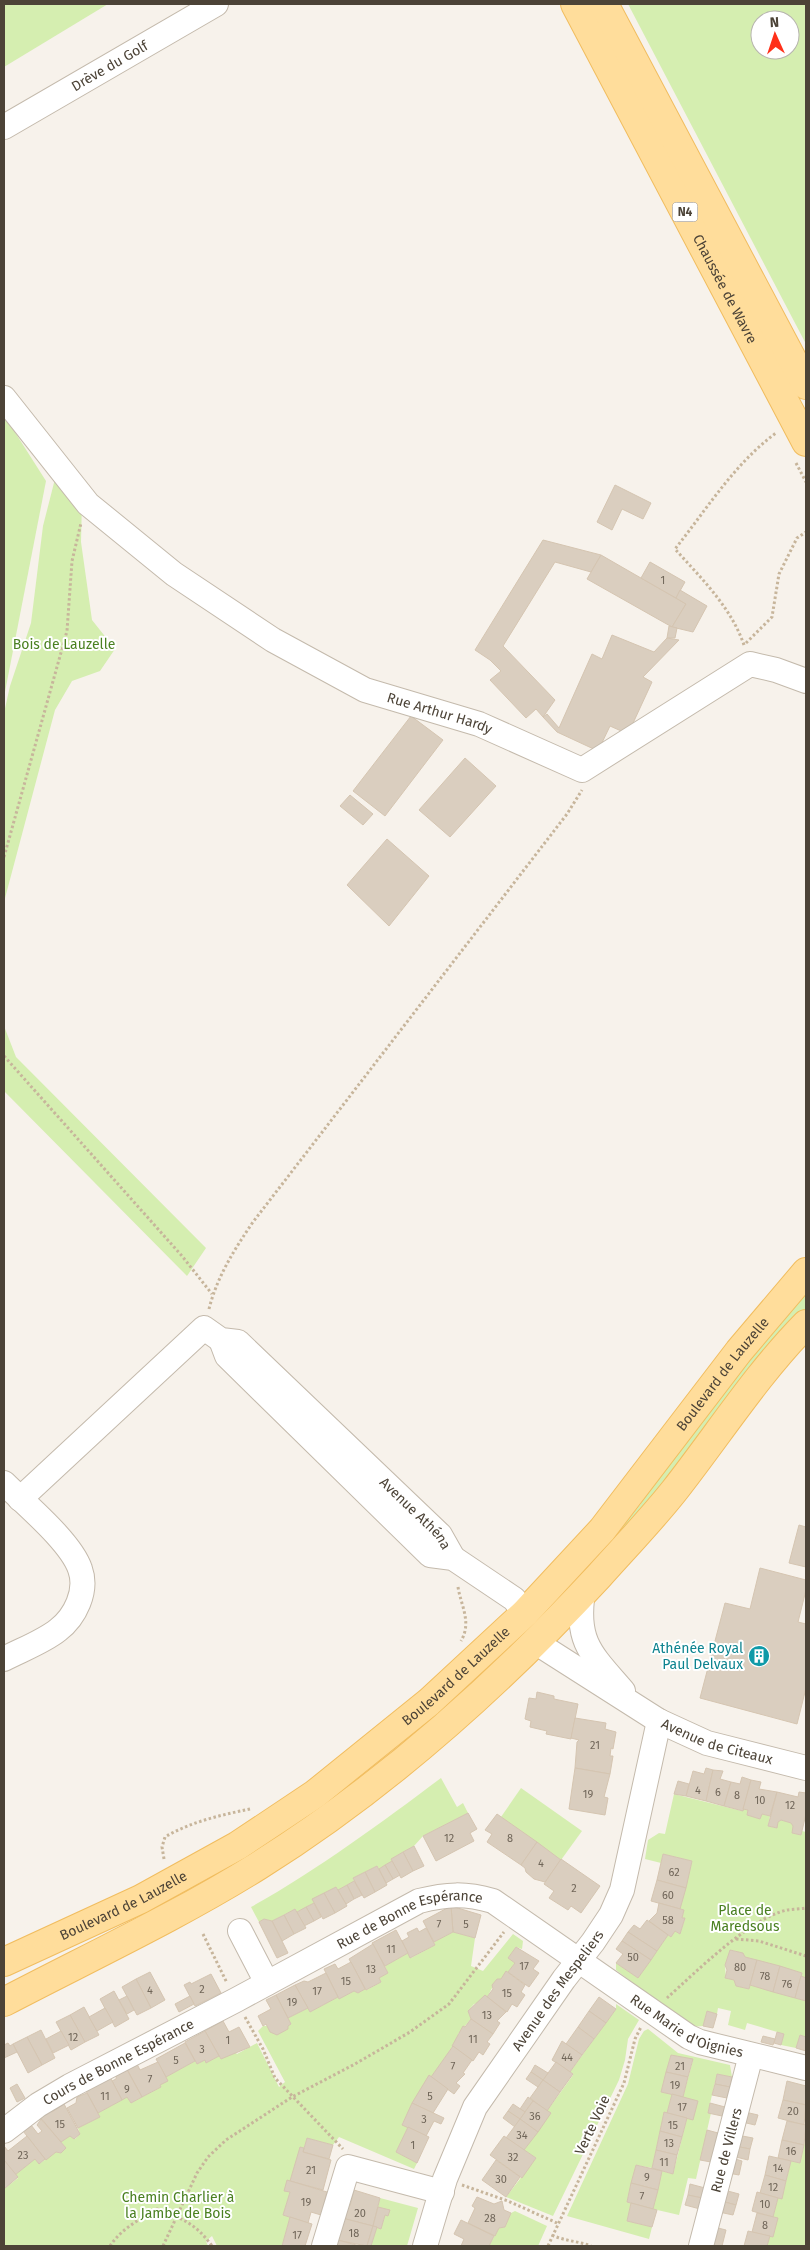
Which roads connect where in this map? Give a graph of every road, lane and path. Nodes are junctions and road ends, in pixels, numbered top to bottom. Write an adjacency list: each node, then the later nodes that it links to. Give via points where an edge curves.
1 (216, 4): 4 (street, Drève du Golf)
2 (575, 4): 7 (main road, Chaussée de Wavre / N4)
3 (604, 4): 5 (main road, Chaussée de Wavre / N4)
4 (4, 128)
5 (806, 385)
6 (4, 398): 8 (street, Rue Arthur Hardy)
7 (801, 431): 9 (path, via 760,445 732,474 675,550 715,593 738,629 744,646 772,617 779,574 797,538)
8 (88, 504): 11 (street, Rue Arthur Hardy, via 182,580 273,640 364,690 479,724); 12 (path, via 72,561 68,631)
9 (806, 532)
10 (806, 681): 11 (street, via 750,664)
11 (582, 770): 13 (path, via 582,789 567,814 253,1222 234,1250 212,1295 182,1256)
12 (4, 857)
13 (4, 1056)
14 (806, 1272): 19 (main road, Boulevard de Lauzelle, via 739,1351 602,1530)
15 (806, 1324): 18 (main road, Boulevard de Lauzelle, via 748,1392 672,1493)
16 (12, 1491): 17 (street, Avenue Athéna, via 204,1328 221,1340 238,1342 440,1535); 22 (street, Avenue Athéna, via 66,1546 80,1569 82,1592 74,1615 58,1631)
17 (453, 1558): 19 (street, via 514,1599); 21 (path, via 467,1617 464,1635)
18 (583, 1592): 20 (main road, Boulevard de Lauzelle); 23 (street, Avenue de Citeaux, via 583,1637 599,1663)
19 (533, 1605): 20 (main road); 35 (main road, Boulevard de Lauzelle, via 429,1702 365,1756 276,1821 140,1899)
20 (535, 1642): 23 (street, Avenue de Citeaux); 38 (main road, Boulevard de Lauzelle, via 414,1753 297,1840 221,1888)
21 (456, 1648)
22 (4, 1659)
23 (633, 1704): 24 (street, Avenue de Citeaux)
24 (660, 1721): 25 (street, Avenue de Citeaux, via 707,1743); 34 (street, Avenue des Mespeliers, via 622,1890 611,1915)
25 (806, 1768)
26 (255, 1808): 27 (path, via 198,1822 165,1837 162,1847)
27 (164, 1859)
28 (806, 1908): 32 (path, via 786,1910 752,1926)
29 (516, 1915): 34 (street, Rue de Bonne Espérance); 36 (street, Rue de Bonne Espérance, via 492,1901 473,1895 446,1895 420,1901); 42 (path, via 449,2004 363,2060)
30 (240, 1931): 36 (street)
31 (203, 1934): 37 (path)
32 (735, 1939): 33 (path, via 759,1941); 39 (path, Verte Voie)
33 (806, 1956)
34 (578, 1961): 39 (street, Rue Marie d'Oignies); 45 (street, Avenue des Mespeliers, via 475,2107)
35 (4, 1962)
36 (267, 1983): 37 (street, Rue de Bonne Espérance)
37 (236, 2000): 42 (path, via 264,2049 275,2078); 43 (street, Cours de Bonne Espérance, via 70,2086)
38 (4, 2002)
39 (652, 2012): 40 (street, Rue Marie d'Oignies, via 694,2040); 47 (path, Verte Voie, via 635,2039 624,2083)
40 (751, 2055): 41 (street, Rue Marie d'Oignies); 56 (street, Rue de Villers)
41 (806, 2068)
42 (292, 2097): 44 (path); 46 (path, via 243,2127 208,2157)
43 (4, 2131)
44 (348, 2154)
45 (443, 2186): 47 (path, via 508,2201); 52 (street, via 348,2167); 53 (street, Avenue des Mespeliers)
46 (176, 2216): 49 (path, via 157,2209 136,2221); 50 (path); 51 (path, via 202,2232)
47 (557, 2223): 48 (path, Verte Voie)
48 (552, 2235): 54 (path, Verte Voie); 55 (path)
49 (110, 2246)
50 (163, 2246)
51 (212, 2246)
52 (324, 2246)
53 (425, 2246)
54 (548, 2246)
55 (591, 2246)
56 (701, 2246)

